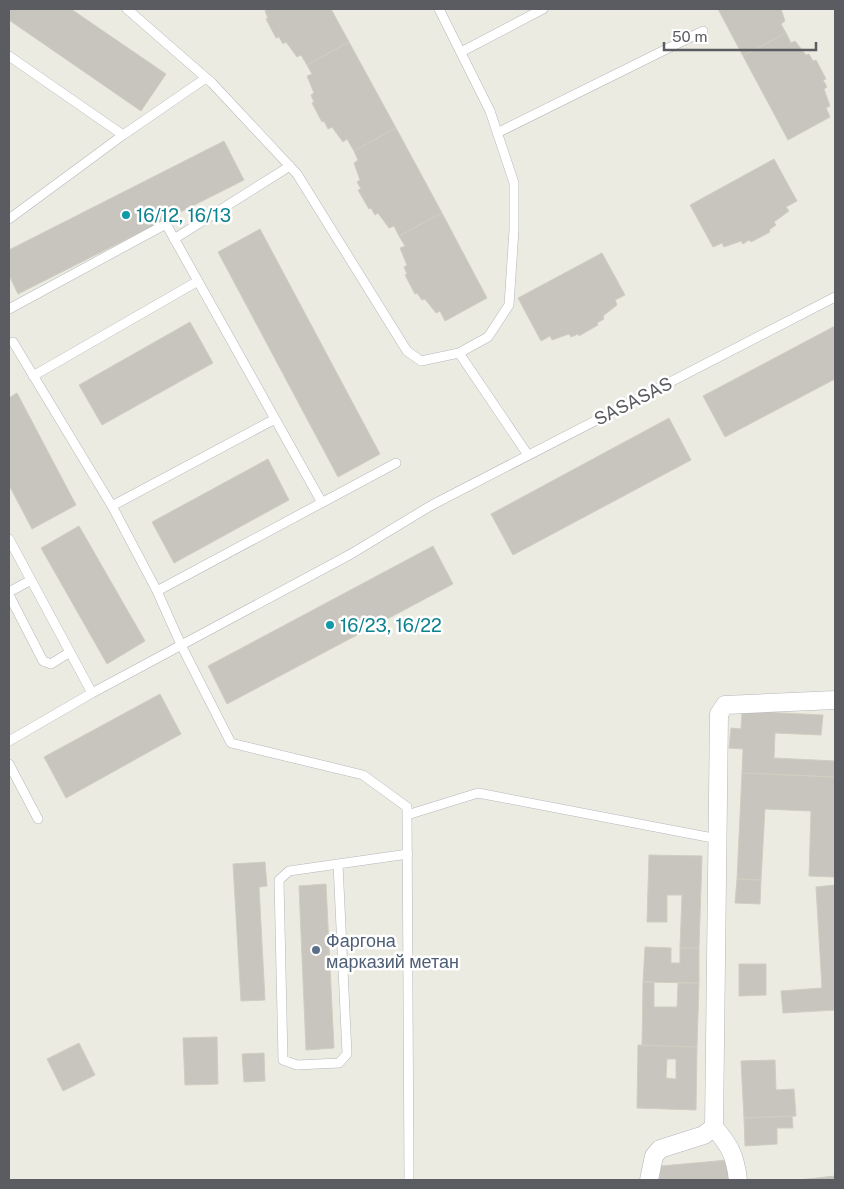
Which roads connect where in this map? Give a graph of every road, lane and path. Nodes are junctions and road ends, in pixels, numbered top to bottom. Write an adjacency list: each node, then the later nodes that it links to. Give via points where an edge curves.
1 (127, 9): 7 (lane)
2 (439, 9): 5 (lane)
3 (543, 9): 5 (lane)
4 (703, 31): 8 (lane)
5 (461, 52): 8 (lane, via 490,111)
6 (9, 56): 9 (lane)
7 (206, 78): 9 (lane); 10 (lane)
8 (497, 133): 17 (lane, via 514,183 509,305 488,337)
9 (123, 134): 11 (lane)
10 (290, 166): 12 (lane); 17 (lane, via 407,351 421,361)
11 (9, 219)
12 (174, 238): 13 (lane); 15 (lane, via 166,224)
13 (198, 281): 18 (lane); 19 (lane)
14 (835, 297): 20 (lane, SASASAS)
15 (9, 310)
16 (10, 341): 18 (lane)
17 (459, 353): 20 (lane)
18 (34, 376): 23 (lane)
19 (275, 420): 22 (lane); 23 (lane)
20 (528, 455): 28 (lane, SASASAS, via 432,505 351,554)
21 (396, 463): 22 (lane)
22 (321, 501): 26 (lane)
23 (112, 506): 26 (lane)
24 (9, 539): 25 (lane)
25 (31, 580): 27 (lane); 29 (lane)
26 (157, 590): 28 (lane)
27 (9, 594): 29 (lane, via 42,661 51,664)
28 (182, 647): 30 (lane, SASASAS); 34 (lane, via 231,743 362,775 408,807)
29 (70, 652): 30 (lane)
30 (92, 693): 32 (lane, SASASAS)
31 (835, 700): 36 (street, via 725,705 719,714)
32 (9, 742)
33 (9, 764): 35 (lane)
34 (407, 815): 36 (lane, via 478,794); 37 (lane)
35 (38, 819)
36 (718, 839): 39 (street)
37 (408, 854): 38 (lane); 40 (lane)
38 (338, 864): 38 (lane, via 289,872 279,880 283,1060 297,1065 338,1064 347,1054)
39 (714, 1127): 41 (street, via 704,1136 660,1149 654,1156); 42 (street, via 729,1144 736,1160)
40 (409, 1180)
41 (649, 1180)
42 (738, 1180)

